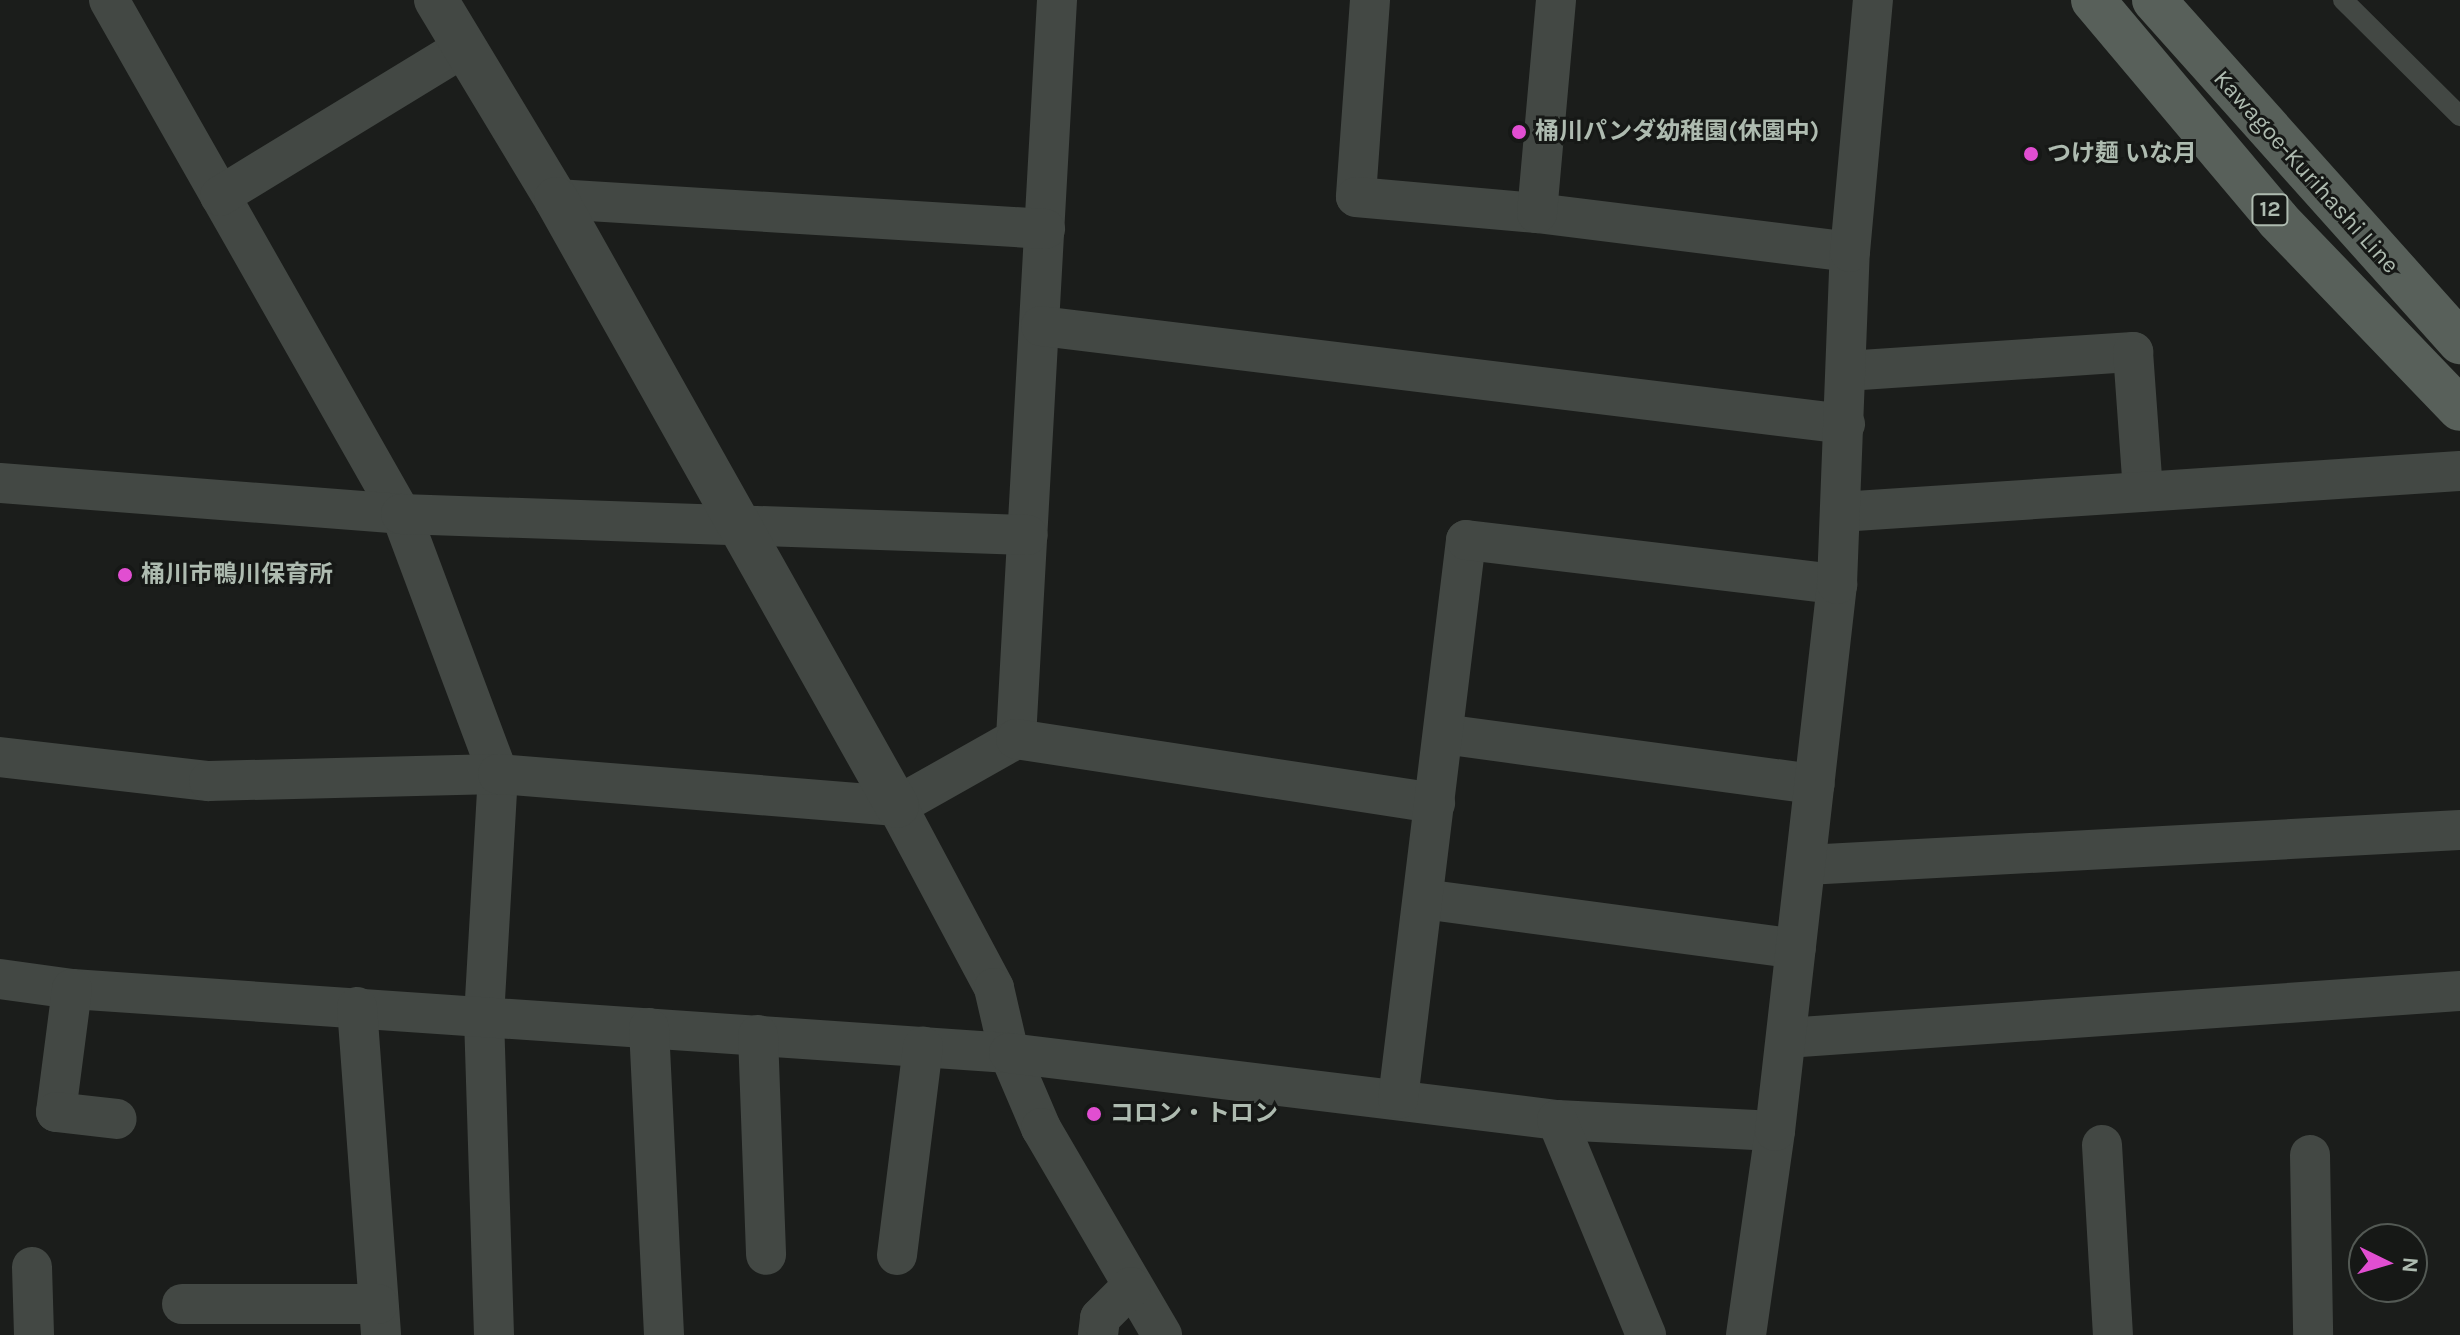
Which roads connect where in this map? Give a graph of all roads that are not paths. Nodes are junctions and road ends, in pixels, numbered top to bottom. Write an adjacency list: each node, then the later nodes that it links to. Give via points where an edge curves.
1 (109, 0): 12 (street)
2 (436, 0): 10 (street)
3 (1057, 0): 15 (street)
4 (1370, 0): 14 (street, via 1356,197)
5 (1556, 0): 14 (street)
6 (1873, 0): 16 (street)
7 (2093, 0): 20 (main road, Kawagoe-Kurihashi Line / 12, via 2278,220)
8 (2154, 0): 18 (main road, Kawagoe-Kurihashi Line / 12)
9 (2343, 0): 11 (lane)
10 (464, 47): 12 (street); 13 (street)
11 (2460, 116)
12 (220, 196): 26 (street)
13 (556, 199): 15 (street); 27 (street)
14 (1537, 213): 16 (street)
15 (1045, 229): 17 (street)
16 (1850, 252): 19 (street)
17 (1041, 326): 21 (street); 28 (street)
18 (2460, 342)
19 (1846, 371): 21 (street); 24 (street, via 2133,352)
20 (2460, 409)
21 (1845, 424): 25 (street)
22 (2460, 471): 24 (street)
23 (0, 483): 26 (street)
24 (2143, 492): 25 (street)
25 (1840, 512): 29 (street)
26 (401, 514): 27 (street); 33 (street)
27 (734, 522): 28 (street); 36 (street)
28 (1028, 535): 31 (street)
29 (1837, 584): 30 (street, via 1466,540); 34 (street)
30 (1443, 734): 34 (street); 35 (street)
31 (1016, 739): 35 (street); 36 (street)
32 (0, 757): 33 (street, via 209,781)
33 (498, 774): 36 (street); 45 (street)
34 (1815, 784): 38 (street)
35 (1435, 803): 39 (street)
36 (897, 806): 50 (street, via 994,988)
37 (2460, 830): 38 (street)
38 (1806, 865): 40 (street)
39 (1423, 899): 40 (street); 51 (street)
40 (1796, 949): 48 (street)
41 (0, 979): 42 (street)
42 (72, 989): 44 (street); 52 (street, via 56,1112)
43 (2460, 991): 48 (street)
44 (357, 1007): 45 (street); 62 (street)
45 (484, 1017): 46 (street); 64 (street)
46 (649, 1028): 47 (street); 65 (street)
47 (758, 1035): 49 (street); 57 (street)
48 (1786, 1038): 54 (street)
49 (923, 1047): 50 (street); 58 (street)
50 (1009, 1053): 51 (street); 60 (street, via 1041,1128)
51 (1398, 1099): 53 (street)
52 (117, 1119)
53 (1557, 1120): 54 (street); 68 (street)
54 (1775, 1131): 69 (street)
55 (2102, 1145): 70 (street)
56 (2310, 1155): 71 (street)
57 (766, 1255)
58 (897, 1255)
59 (32, 1267): 63 (street)
60 (1131, 1287): 66 (street, via 1100,1318); 67 (street)
61 (182, 1304): 62 (street)
62 (380, 1319)
63 (34, 1335)
64 (494, 1335)
65 (664, 1335)
66 (1098, 1335)
67 (1162, 1335)
68 (1646, 1335)
69 (1746, 1335)
70 (2113, 1335)
71 (2313, 1335)

